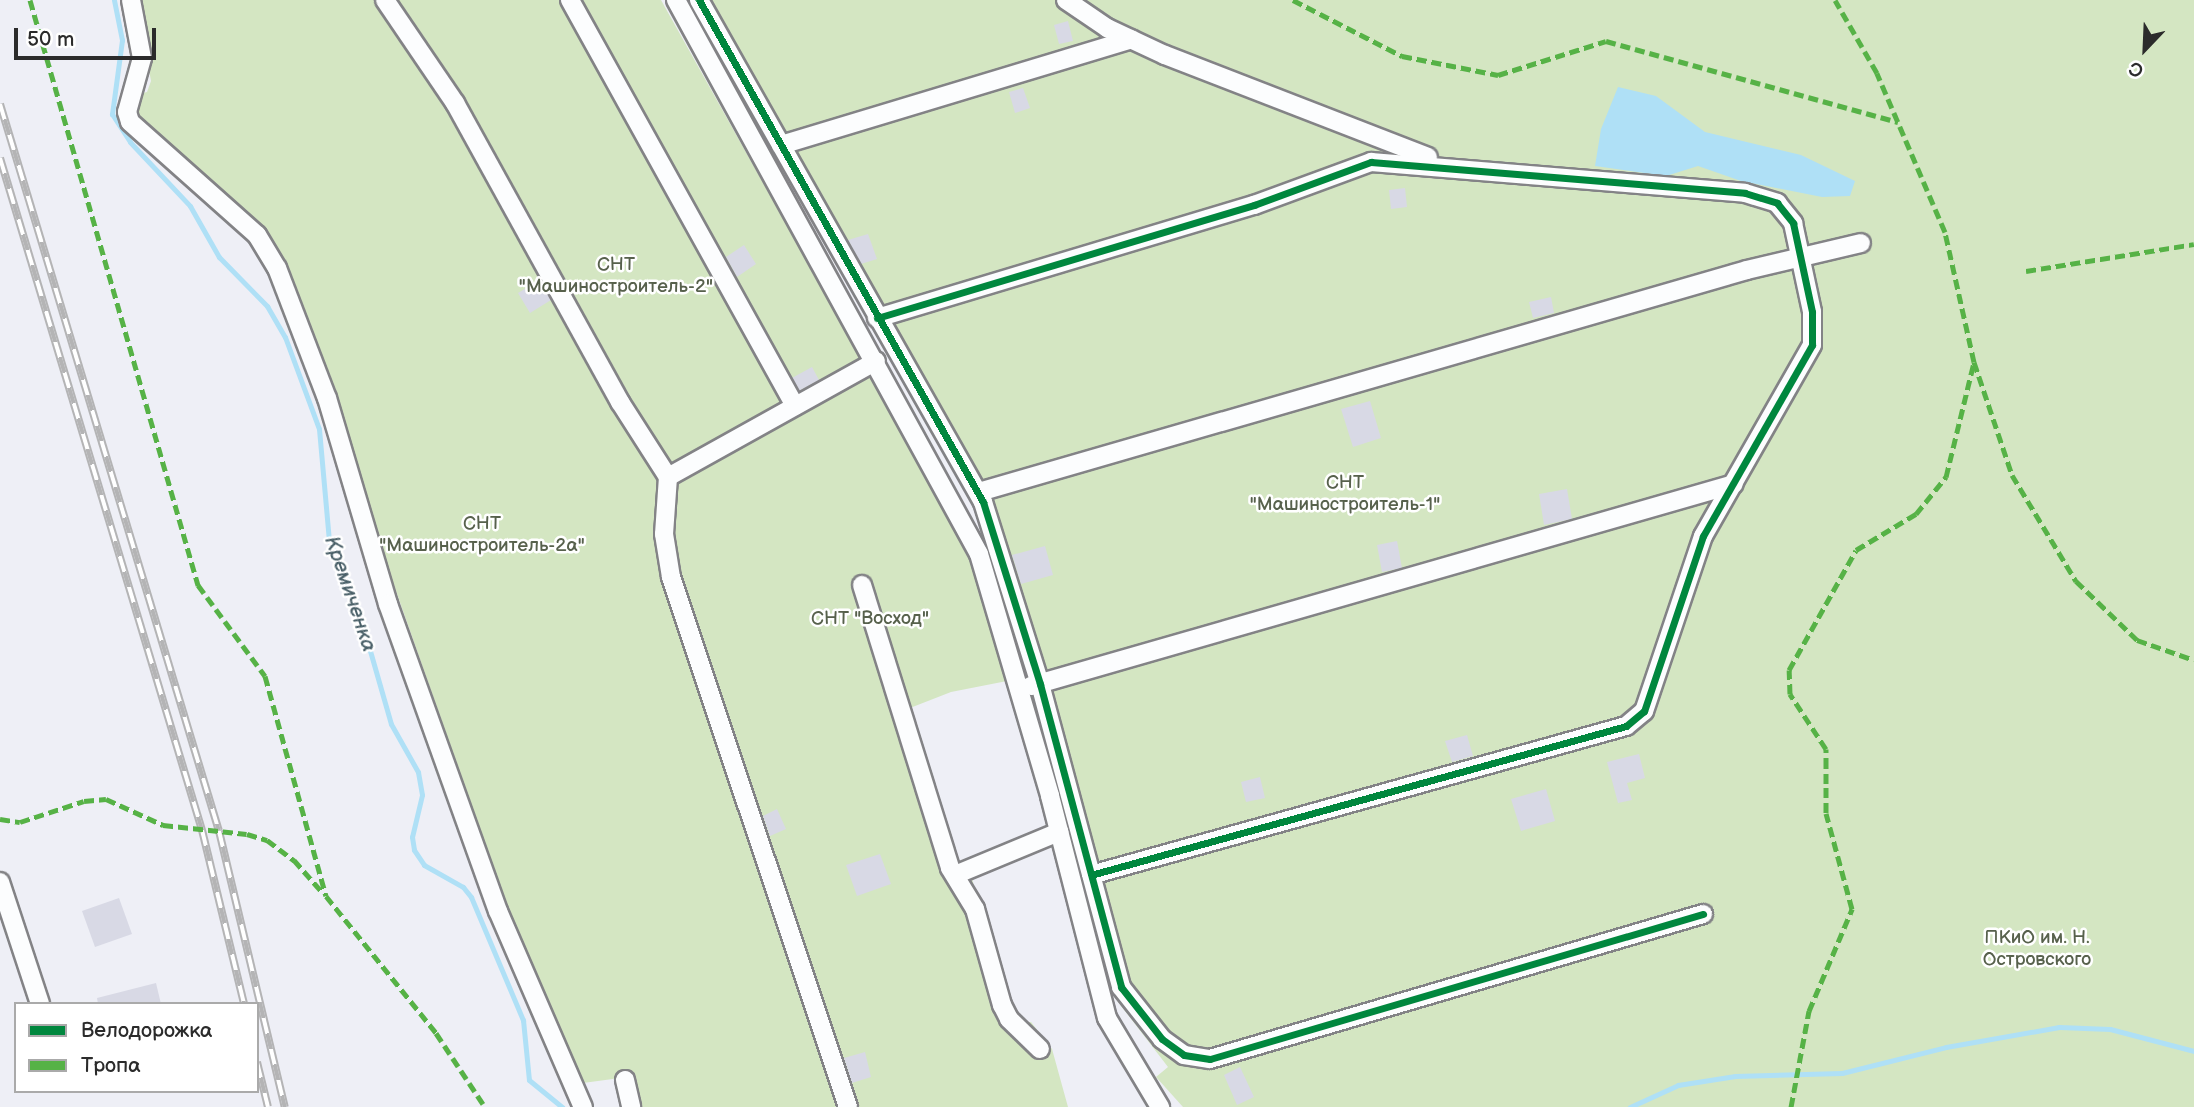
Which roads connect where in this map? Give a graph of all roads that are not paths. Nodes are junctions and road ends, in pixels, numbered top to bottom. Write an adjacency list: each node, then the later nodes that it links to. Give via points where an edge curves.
1 (131, 0): 30 (street, via 142,58 127,112 130,122 257,235 277,268 327,398 388,604 498,911)
2 (385, 0): 15 (street, via 449,93 620,402)
3 (570, 0): 14 (street)
4 (676, 0): 13 (street)
5 (699, 0): 8 (street)
6 (1066, 0): 7 (street)
7 (1131, 39): 8 (street); 9 (street)
8 (780, 145): 12 (street)
9 (1451, 166): 11 (street, via 1754,195 1787,210); 12 (street, via 1391,160 1353,166 1254,205)
10 (1861, 243): 11 (street)
11 (1800, 257): 16 (street, via 1812,312 1812,345); 17 (street)
12 (877, 318): 17 (street)
13 (876, 361): 14 (street); 20 (street, via 979,554)
14 (795, 406): 15 (street)
15 (668, 477): 32 (street, via 664,534 671,577)
16 (1734, 484): 19 (street); 23 (street, via 1694,559 1644,711 1626,726)
17 (979, 492): 19 (street)
18 (862, 585): 22 (street)
19 (1040, 684): 20 (street); 23 (street)
20 (1019, 690): 21 (street)
21 (1059, 832): 22 (street); 29 (street, via 1107,1018)
22 (955, 875): 27 (street, via 975,909 1002,1005 1014,1025)
23 (1091, 875): 25 (street, via 1127,998 1173,1049 1196,1059)
24 (0, 882): 26 (street)
25 (1703, 914)
26 (39, 1002)
27 (1040, 1049)
28 (625, 1080): 31 (street)
29 (1152, 1105)
30 (583, 1107)
31 (631, 1107)
32 (848, 1107)

